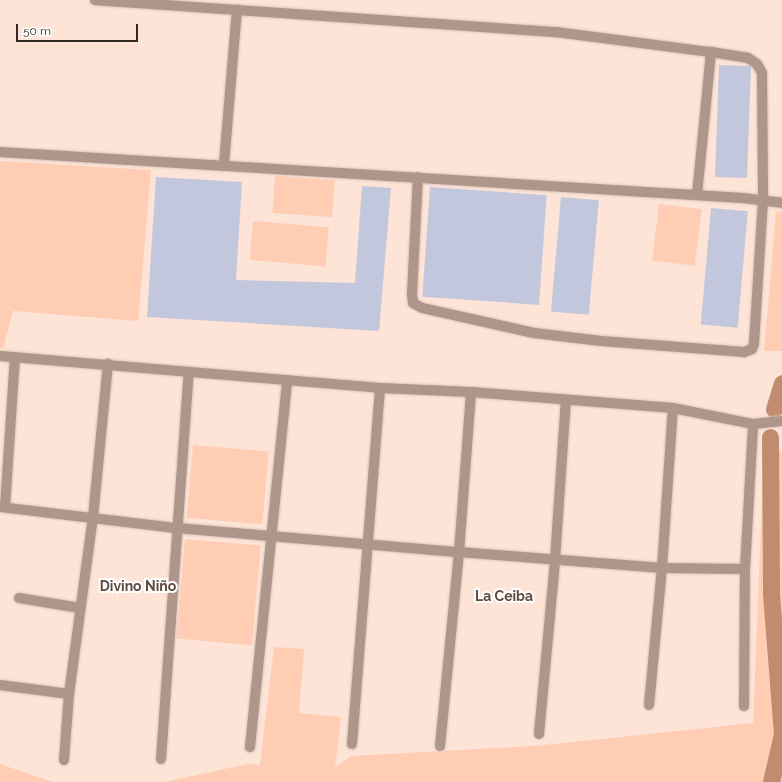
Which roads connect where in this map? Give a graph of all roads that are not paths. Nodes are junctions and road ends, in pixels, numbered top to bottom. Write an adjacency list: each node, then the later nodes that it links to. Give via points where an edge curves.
1 (95, 0): 2 (street)
2 (238, 10): 3 (street, via 556,32); 5 (street)
3 (711, 52): 7 (street); 8 (street, via 748,58 757,64 762,73)
4 (0, 152): 5 (street)
5 (224, 164): 6 (street)
6 (418, 177): 7 (street); 8 (street, via 412,294 413,303 422,308 534,333 601,341 737,351 748,351 754,344)
7 (697, 195): 8 (street)
8 (763, 200): 9 (street)
9 (782, 203)
10 (0, 356): 11 (street)
11 (15, 357): 12 (street); 21 (street)
12 (108, 364): 13 (street); 22 (street)
13 (189, 372): 14 (street); 23 (street)
14 (287, 380): 15 (street); 24 (street)
15 (380, 388): 16 (street); 25 (street)
16 (471, 392): 17 (street); 26 (street)
17 (566, 400): 18 (street); 27 (street)
18 (673, 408): 20 (street); 28 (street)
19 (782, 421): 20 (street)
20 (753, 424): 29 (street)
21 (2, 507): 22 (street)
22 (93, 517): 23 (street); 31 (street)
23 (177, 528): 24 (street); 40 (street)
24 (272, 535): 25 (street); 39 (street)
25 (367, 543): 26 (street); 37 (street)
26 (459, 552): 27 (street); 38 (street)
27 (555, 560): 28 (street); 36 (street)
28 (662, 568): 29 (street); 34 (street)
29 (745, 569): 35 (street)
30 (19, 598): 31 (street)
31 (80, 608): 33 (street)
32 (0, 685): 33 (street)
33 (68, 694): 41 (street)
34 (649, 706)
35 (744, 706)
36 (538, 734)
37 (352, 744)
38 (440, 746)
39 (250, 747)
40 (161, 759)
41 (64, 760)

